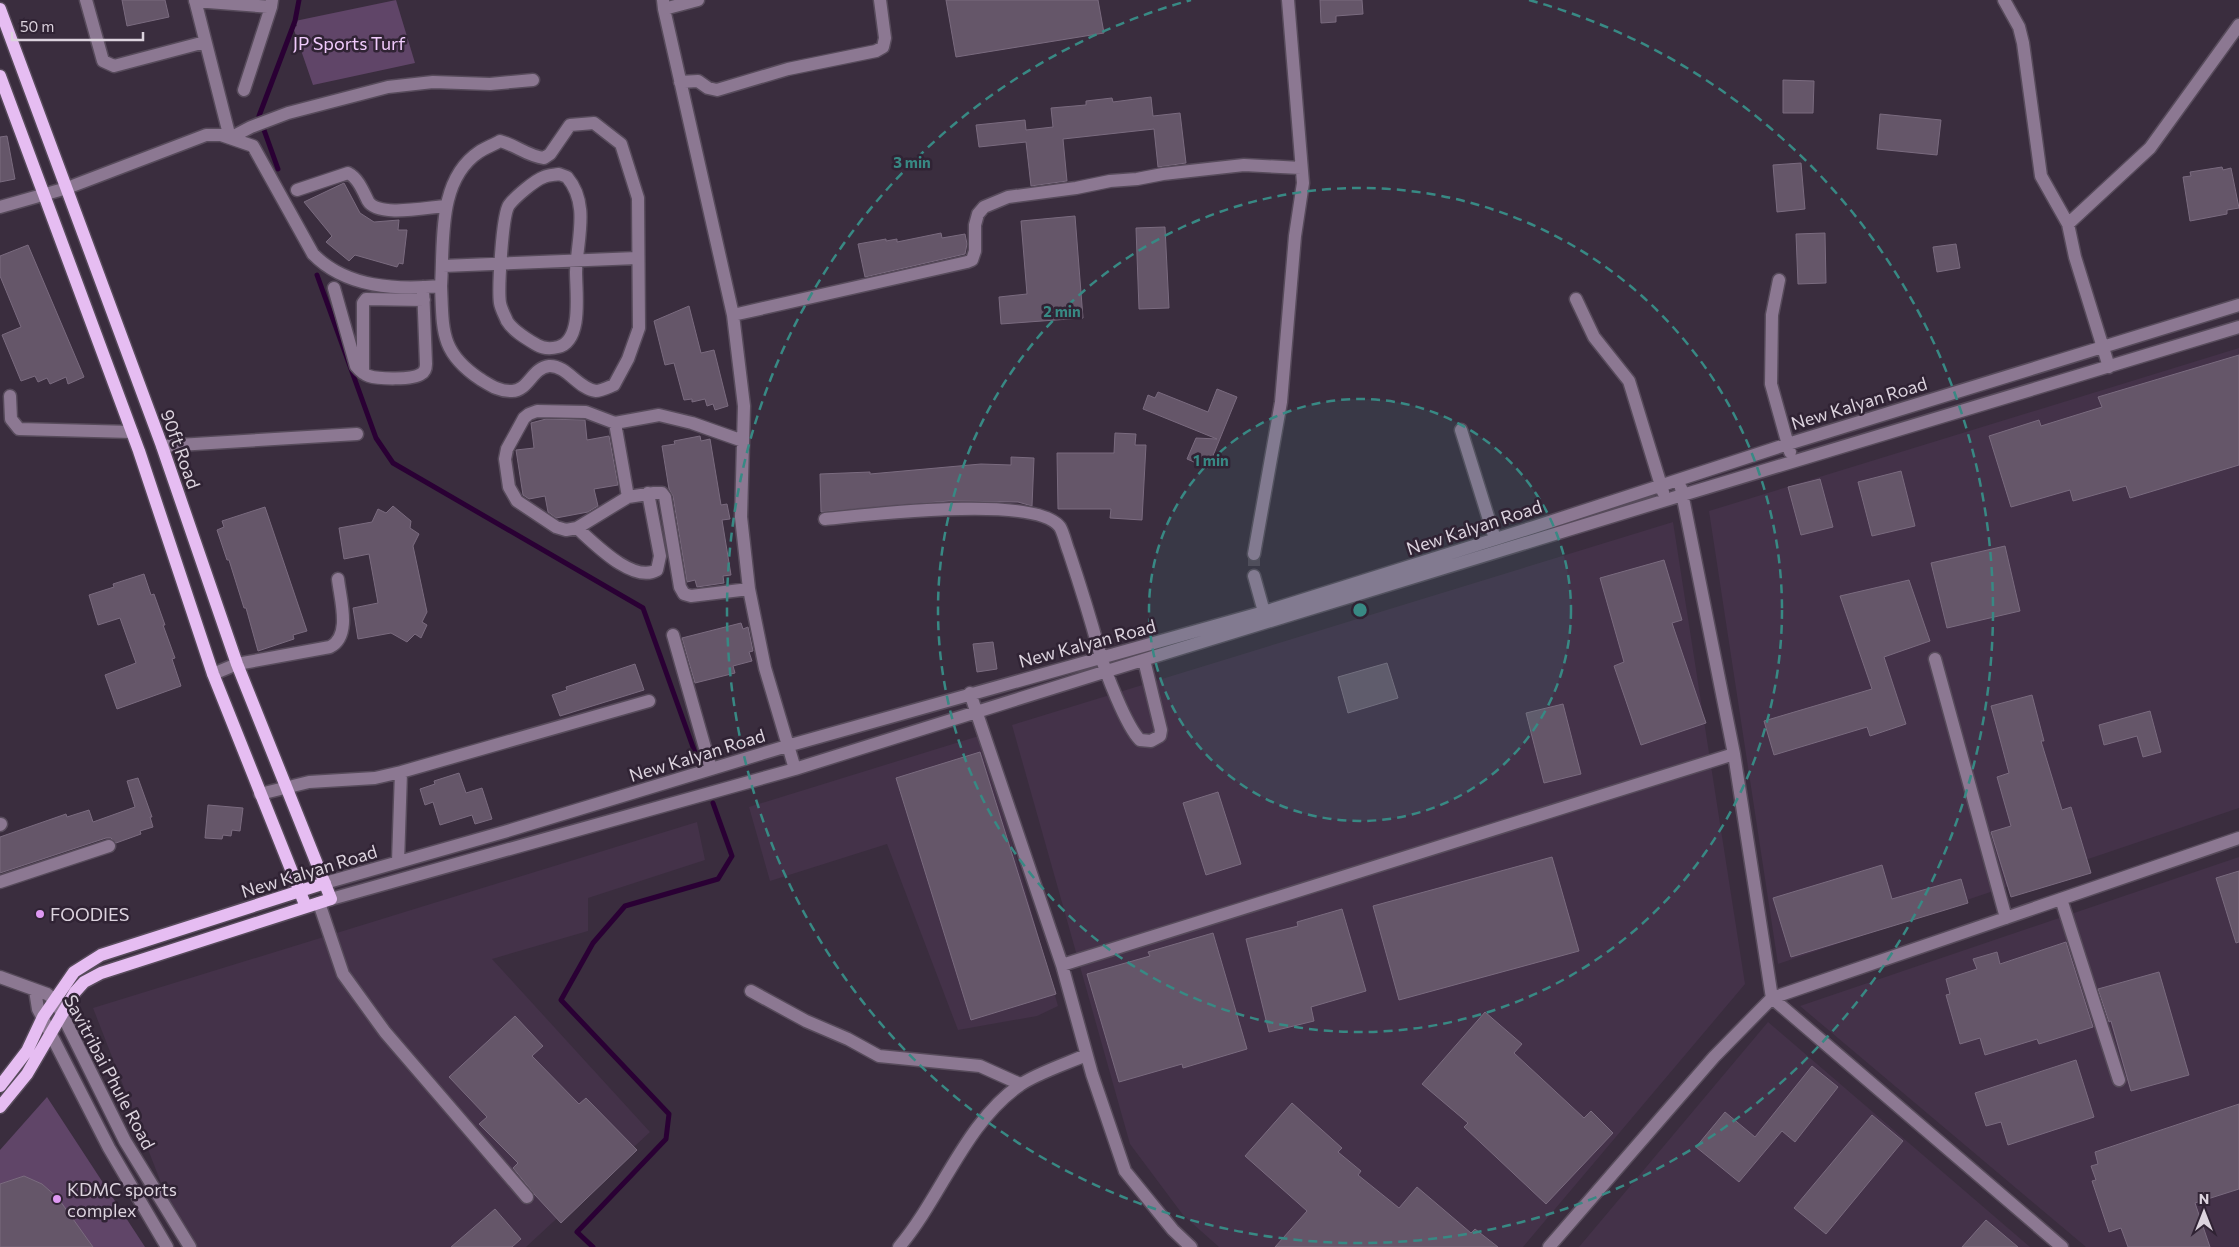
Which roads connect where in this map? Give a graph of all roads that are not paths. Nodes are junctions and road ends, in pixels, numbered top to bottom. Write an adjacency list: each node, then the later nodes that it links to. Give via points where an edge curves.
1 (86, 0): 11 (street, via 103,61 114,66)
2 (195, 0): 7 (street); 11 (street)
3 (698, 0): 8 (street)
4 (880, 0): 14 (street, via 885,38 883,46 876,51 788,69 717,90 698,81)
5 (1288, 0): 18 (street)
6 (2004, 0): 25 (street, via 2019,27 2023,43 2041,176)
7 (271, 3): 15 (street)
8 (664, 4): 14 (street)
9 (0, 9): 20 (main road, 90ft Road)
10 (2239, 25): 25 (street, via 2150,148)
11 (206, 42): 16 (street)
12 (0, 76): 22 (main road)
13 (533, 80): 16 (street, via 490,84 432,82 388,87 274,118)
14 (680, 82): 36 (street)
15 (244, 90)
16 (230, 138): 20 (street, via 206,135); 33 (street, via 253,146 313,254 320,261 357,281)
17 (544, 158): 19 (street); 23 (street, via 530,156 516,145 500,141 478,152 465,166 451,188); 26 (street, via 570,125 594,123 621,144 638,198)
18 (1301, 168): 36 (street, via 1235,166 1008,197 984,207 978,214 976,252 972,260); 62 (street, via 1304,184 1293,254 1281,402)
19 (545, 176): 27 (street, via 559,174 567,177 580,196); 28 (street, via 508,206 504,220)
20 (67, 188): 22 (street); 50 (main road, 90ft Road)
21 (297, 190): 23 (street, via 348,173 354,176 370,204 385,211)
22 (45, 195): 24 (street); 46 (main road)
23 (446, 206): 29 (street)
24 (0, 207)
25 (2068, 224): 38 (street, via 2074,257)
26 (638, 258): 27 (street); 40 (street, via 639,328 614,385 597,391 584,387 560,368)
27 (576, 260): 28 (street); 39 (street, via 576,328 565,346)
28 (502, 264): 29 (street); 39 (street, via 500,303 508,323 539,346)
29 (442, 266): 31 (street)
30 (1779, 280): 49 (street, via 1772,315 1771,384)
31 (441, 286): 33 (street); 40 (street, via 446,337 451,353 462,367 493,388 513,392 522,388 537,370)
32 (334, 288): 42 (street, via 352,357)
33 (423, 294): 42 (street, via 366,299 363,303); 42 (street, via 425,370 412,378)
34 (1576, 299): 53 (street, via 1594,337 1629,381)
35 (2239, 305): 38 (street, New Kalyan Road)
36 (733, 315): 48 (street, via 744,406)
37 (2239, 327): 41 (street)
38 (2102, 346): 41 (street); 49 (street, New Kalyan Road)
39 (550, 350): 40 (street)
40 (550, 366)
41 (2109, 367): 51 (street)
42 (363, 374)
43 (10, 396): 46 (street, via 11,419 19,429)
44 (615, 423): 48 (street, via 659,415); 56 (street); 59 (street, via 586,412 537,411 524,418 507,449 505,459 509,487 516,501 556,527 566,530)
45 (1461, 430): 61 (street)
46 (132, 432): 73 (main road)
47 (357, 434): 50 (street)
48 (743, 442): 65 (street, via 741,517)
49 (1788, 444): 51 (street); 52 (street, New Kalyan Road)
50 (162, 446): 71 (main road, 90ft Road)
51 (1793, 462): 55 (street)
52 (1679, 479): 53 (street, New Kalyan Road); 55 (street)
53 (1660, 485): 57 (street); 60 (street, New Kalyan Road)
54 (648, 493): 56 (street); 59 (street, via 660,556 657,570 651,573 641,573 616,561); 65 (street, via 662,493 666,497 680,587 684,594 691,596)
55 (1683, 495): 57 (street); 78 (street)
56 (628, 497): 59 (street)
57 (1666, 500): 60 (street)
58 (825, 519): 68 (street, via 911,510 1008,510 1047,517 1060,528)
59 (577, 528)
60 (1536, 533): 61 (street, New Kalyan Road); 66 (street, New Kalyan Road, via 1500,552)
61 (1495, 539): 66 (street, New Kalyan Road)
62 (1254, 554)
63 (1254, 576): 66 (street)
64 (338, 579): 71 (street, via 343,627 336,644)
65 (750, 589): 77 (street, via 765,668)
66 (1266, 617): 68 (street, New Kalyan Road); 70 (street, New Kalyan Road)
67 (673, 635): 79 (street)
68 (1101, 658): 72 (street); 74 (street, New Kalyan Road)
69 (1935, 659): 95 (street)
70 (1144, 660): 72 (street, New Kalyan Road); 72 (street, via 1161,730 1160,736 1151,741 1140,740 1134,731)
71 (237, 664): 73 (street); 82 (main road, 90ft Road)
72 (1107, 671): 76 (street, New Kalyan Road)
73 (213, 674): 83 (main road)
74 (970, 693): 76 (street); 77 (street, New Kalyan Road)
75 (649, 701): 81 (street)
76 (977, 712): 80 (street, New Kalyan Road); 96 (street)
77 (788, 746): 79 (street, New Kalyan Road); 80 (street)
78 (1734, 754): 96 (street); 100 (street)
79 (711, 769): 84 (street, New Kalyan Road)
80 (795, 769): 87 (street, New Kalyan Road)
81 (401, 772): 82 (street, via 375,778); 88 (street)
82 (285, 786): 83 (street); 90 (main road, 90ft Road)
83 (260, 794): 91 (main road)
84 (504, 832): 87 (street); 88 (street, New Kalyan Road)
85 (2239, 838): 92 (street)
86 (109, 846): 89 (street)
87 (510, 850): 93 (street, New Kalyan Road)
88 (398, 862): 90 (street, New Kalyan Road)
89 (0, 882)
90 (325, 882): 91 (main road, New Kalyan Road); 93 (main road, 90ft Road)
91 (300, 890): 94 (main road); 101 (main road, New Kalyan Road, via 101,955 74,972)
92 (2061, 899): 95 (street); 106 (street)
93 (325, 901): 94 (main road, New Kalyan Road); 110 (street, via 343,974 385,1032)
94 (306, 907): 102 (main road, New Kalyan Road, via 101,973 84,982)
95 (2006, 918): 100 (street)
96 (1062, 965): 105 (street)
97 (0, 977): 98 (street)
98 (35, 990): 101 (street, Savitribai Phule Road); 103 (street, Savitribai Phule Road, via 35,999)
99 (751, 991): 107 (street, via 879,1056 980,1066)
100 (1772, 998): 115 (street, via 1714,1057); 116 (street)
101 (55, 1000): 102 (street, Savitribai Phule Road); 103 (main road, New Kalyan Road)
102 (62, 1014): 104 (main road, New Kalyan Road); 112 (street, Savitribai Phule Road, via 125,1140)
103 (43, 1017): 104 (street, Savitribai Phule Road); 108 (main road, New Kalyan Road, via 27,1051)
104 (52, 1034): 109 (main road, New Kalyan Road, via 27,1074); 111 (street, Savitribai Phule Road, via 109,1148)
105 (1086, 1055): 107 (street); 114 (street, via 1125,1171)
106 (2120, 1080)
107 (1020, 1084): 113 (street, via 980,1122 916,1227)
108 (0, 1086)
109 (0, 1107)
110 (527, 1198)
111 (167, 1247)
112 (190, 1247)
113 (899, 1247)
114 (1191, 1247)
115 (1549, 1247)
116 (2062, 1247)

